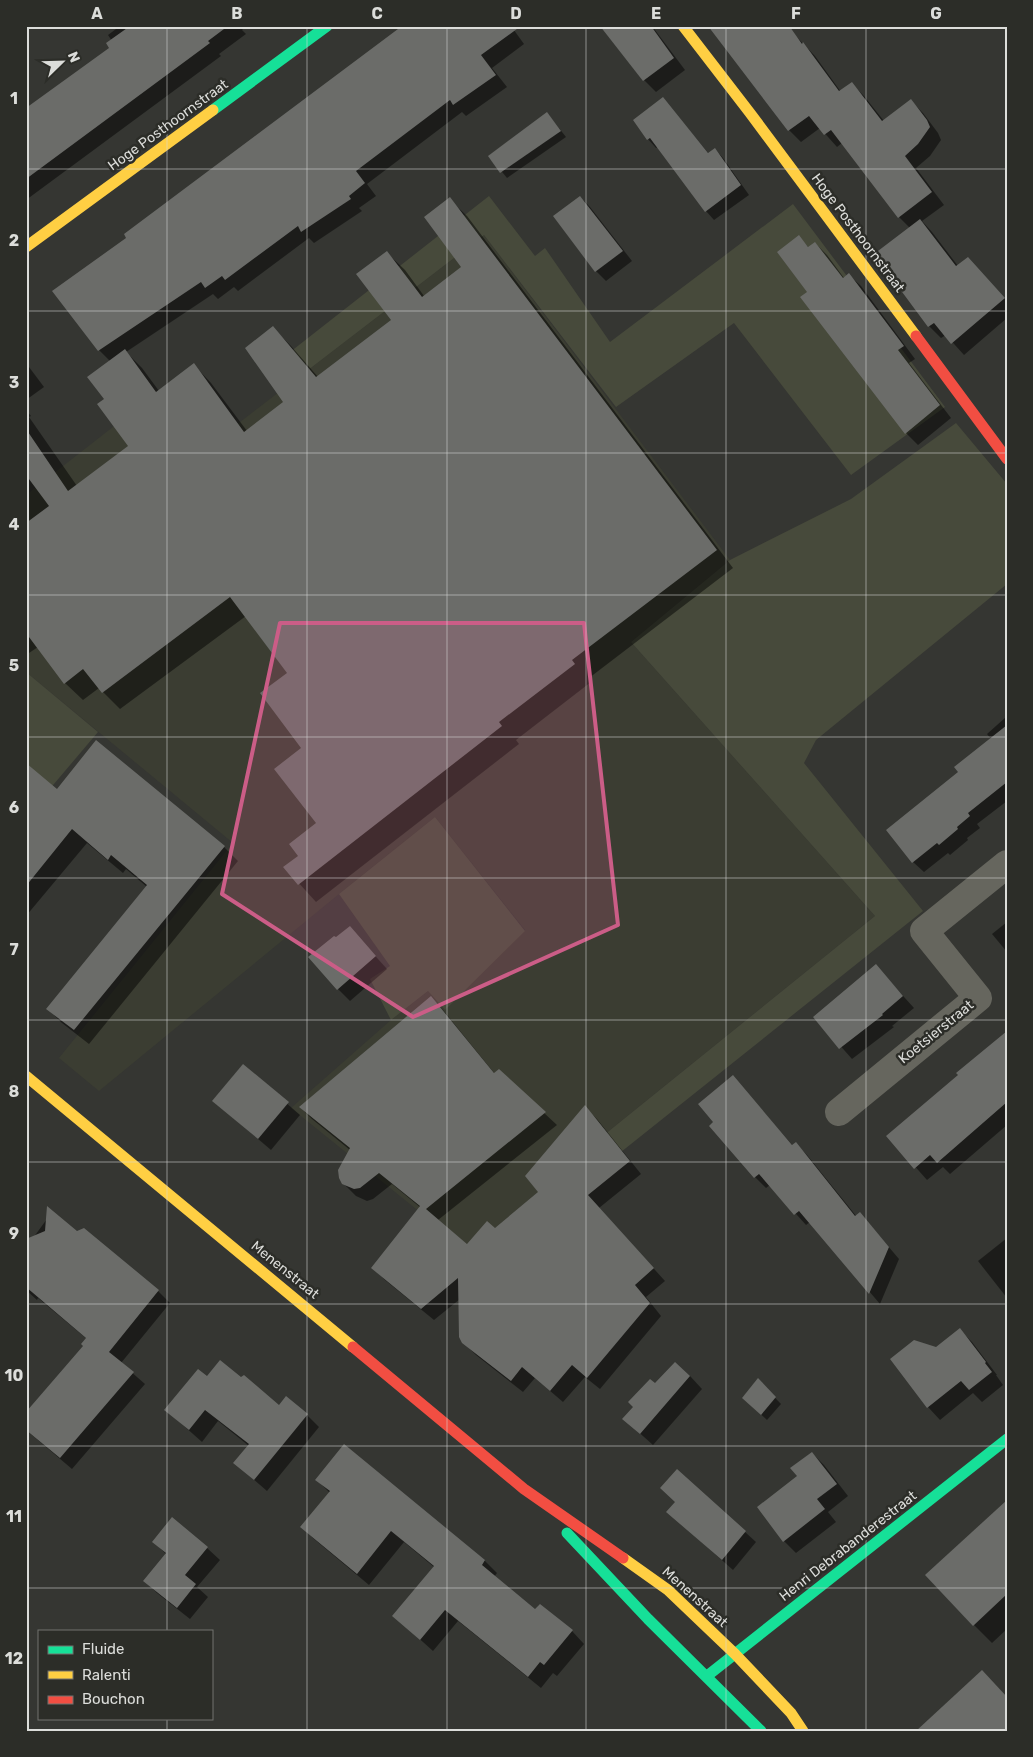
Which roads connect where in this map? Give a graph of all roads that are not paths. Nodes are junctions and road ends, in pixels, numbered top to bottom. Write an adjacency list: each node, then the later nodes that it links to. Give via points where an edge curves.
1 (327, 26): 3 (main road, Hoge Posthoornstraat)
2 (683, 26): 4 (main road, Hoge Posthoornstraat)
3 (26, 247)
4 (1007, 459)
5 (1007, 864): 7 (street, Koetsierstraat, via 924,931 978,998)
6 (26, 1076): 9 (main road, Menenstraat)
7 (839, 1112)
8 (1007, 1439): 10 (main road, Henri Debrabanderestraat)
9 (524, 1489): 10 (main road, Menenstraat, via 668,1590); 11 (main road, Menenstraat)
10 (735, 1654): 11 (main road, Henri Debrabanderestraat); 13 (main road, Menenstraat, via 791,1713)
11 (707, 1676): 12 (main road, Menenstraat)
12 (761, 1731)
13 (803, 1731)

